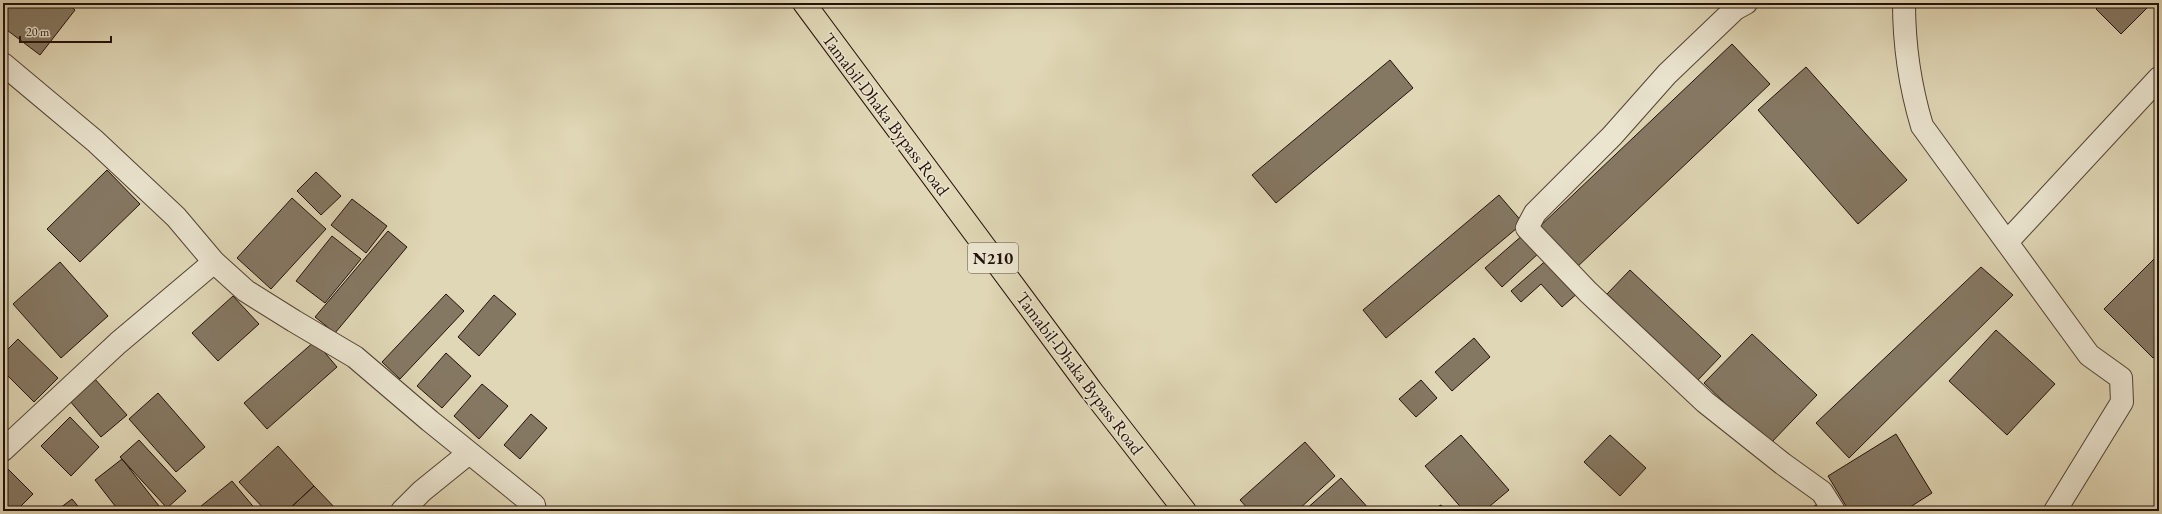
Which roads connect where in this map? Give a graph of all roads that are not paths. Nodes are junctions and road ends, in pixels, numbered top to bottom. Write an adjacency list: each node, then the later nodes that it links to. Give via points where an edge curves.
1 (804, 3): 12 (highway, Tamabil-Dhaka Bypass Road / N210, via 1091,390)
2 (1746, 3): 13 (street, via 1735,8 1666,74 1612,136 1535,213 1527,228 1588,292 1705,402 1822,492)
3 (1904, 3): 6 (street, via 1904,26 1912,90 1922,126)
4 (3, 64): 7 (street, via 101,146 176,217)
5 (2159, 78): 6 (street)
6 (2007, 242): 14 (street, via 2089,355 2121,378 2122,402)
7 (214, 262): 8 (street, via 118,343); 9 (street, via 246,291 355,357)
8 (3, 450)
9 (469, 453): 10 (street, via 422,491); 11 (street, via 534,505)
10 (402, 511)
11 (535, 511)
12 (1185, 511)
13 (1834, 511)
14 (2055, 511)

